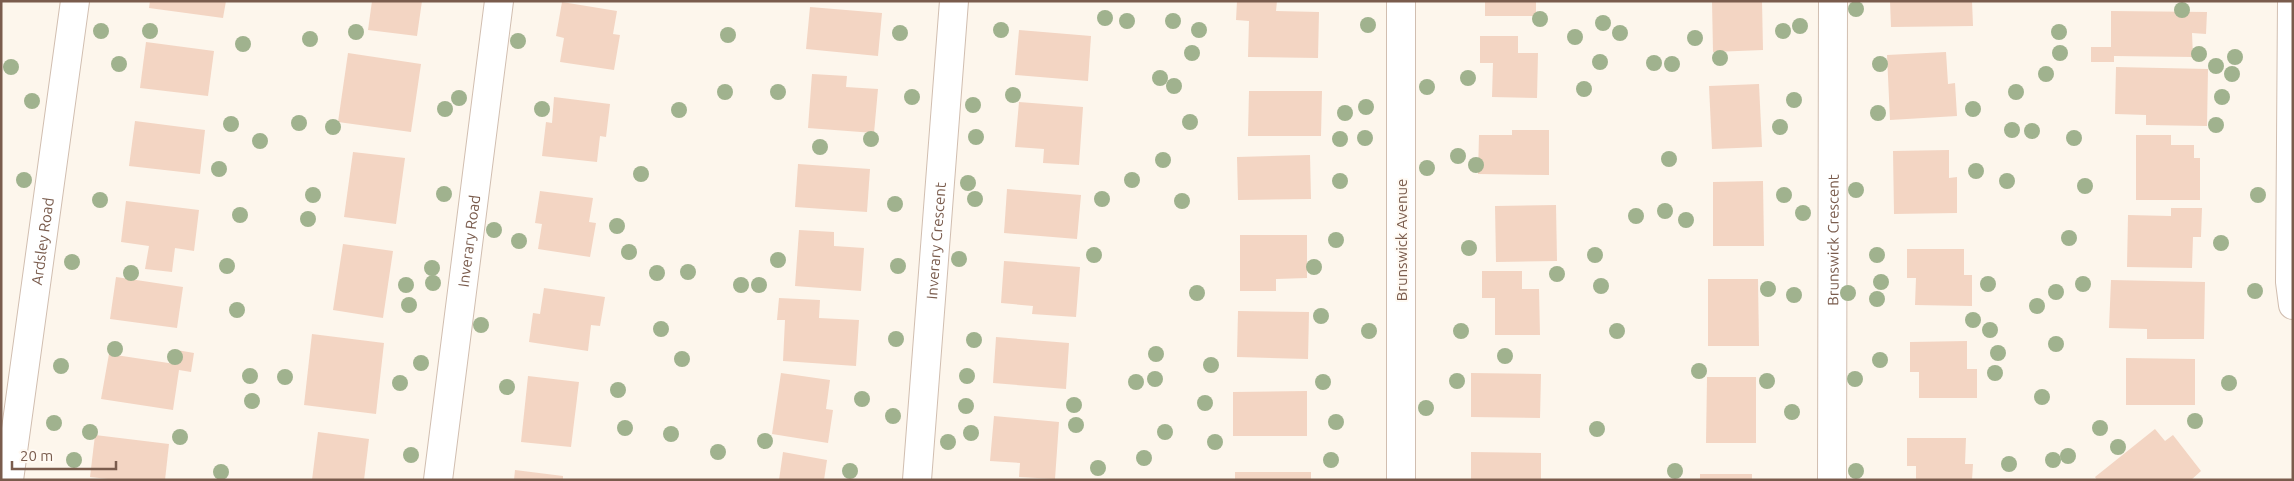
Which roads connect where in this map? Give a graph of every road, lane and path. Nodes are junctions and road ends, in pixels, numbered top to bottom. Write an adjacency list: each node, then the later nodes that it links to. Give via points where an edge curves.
1 (75, 1): 8 (street, Ardsley Road)
2 (499, 1): 9 (street, Inverary Road)
3 (954, 1): 10 (street, Inverary Crescent)
4 (1400, 1): 11 (street, Brunswick Avenue)
5 (1833, 1): 12 (street, Brunswick Crescent)
6 (2292, 1): 7 (street, via 2290,282)
7 (2293, 305)
8 (9, 480)
9 (438, 480)
10 (917, 480)
11 (1400, 480)
12 (1832, 480)

